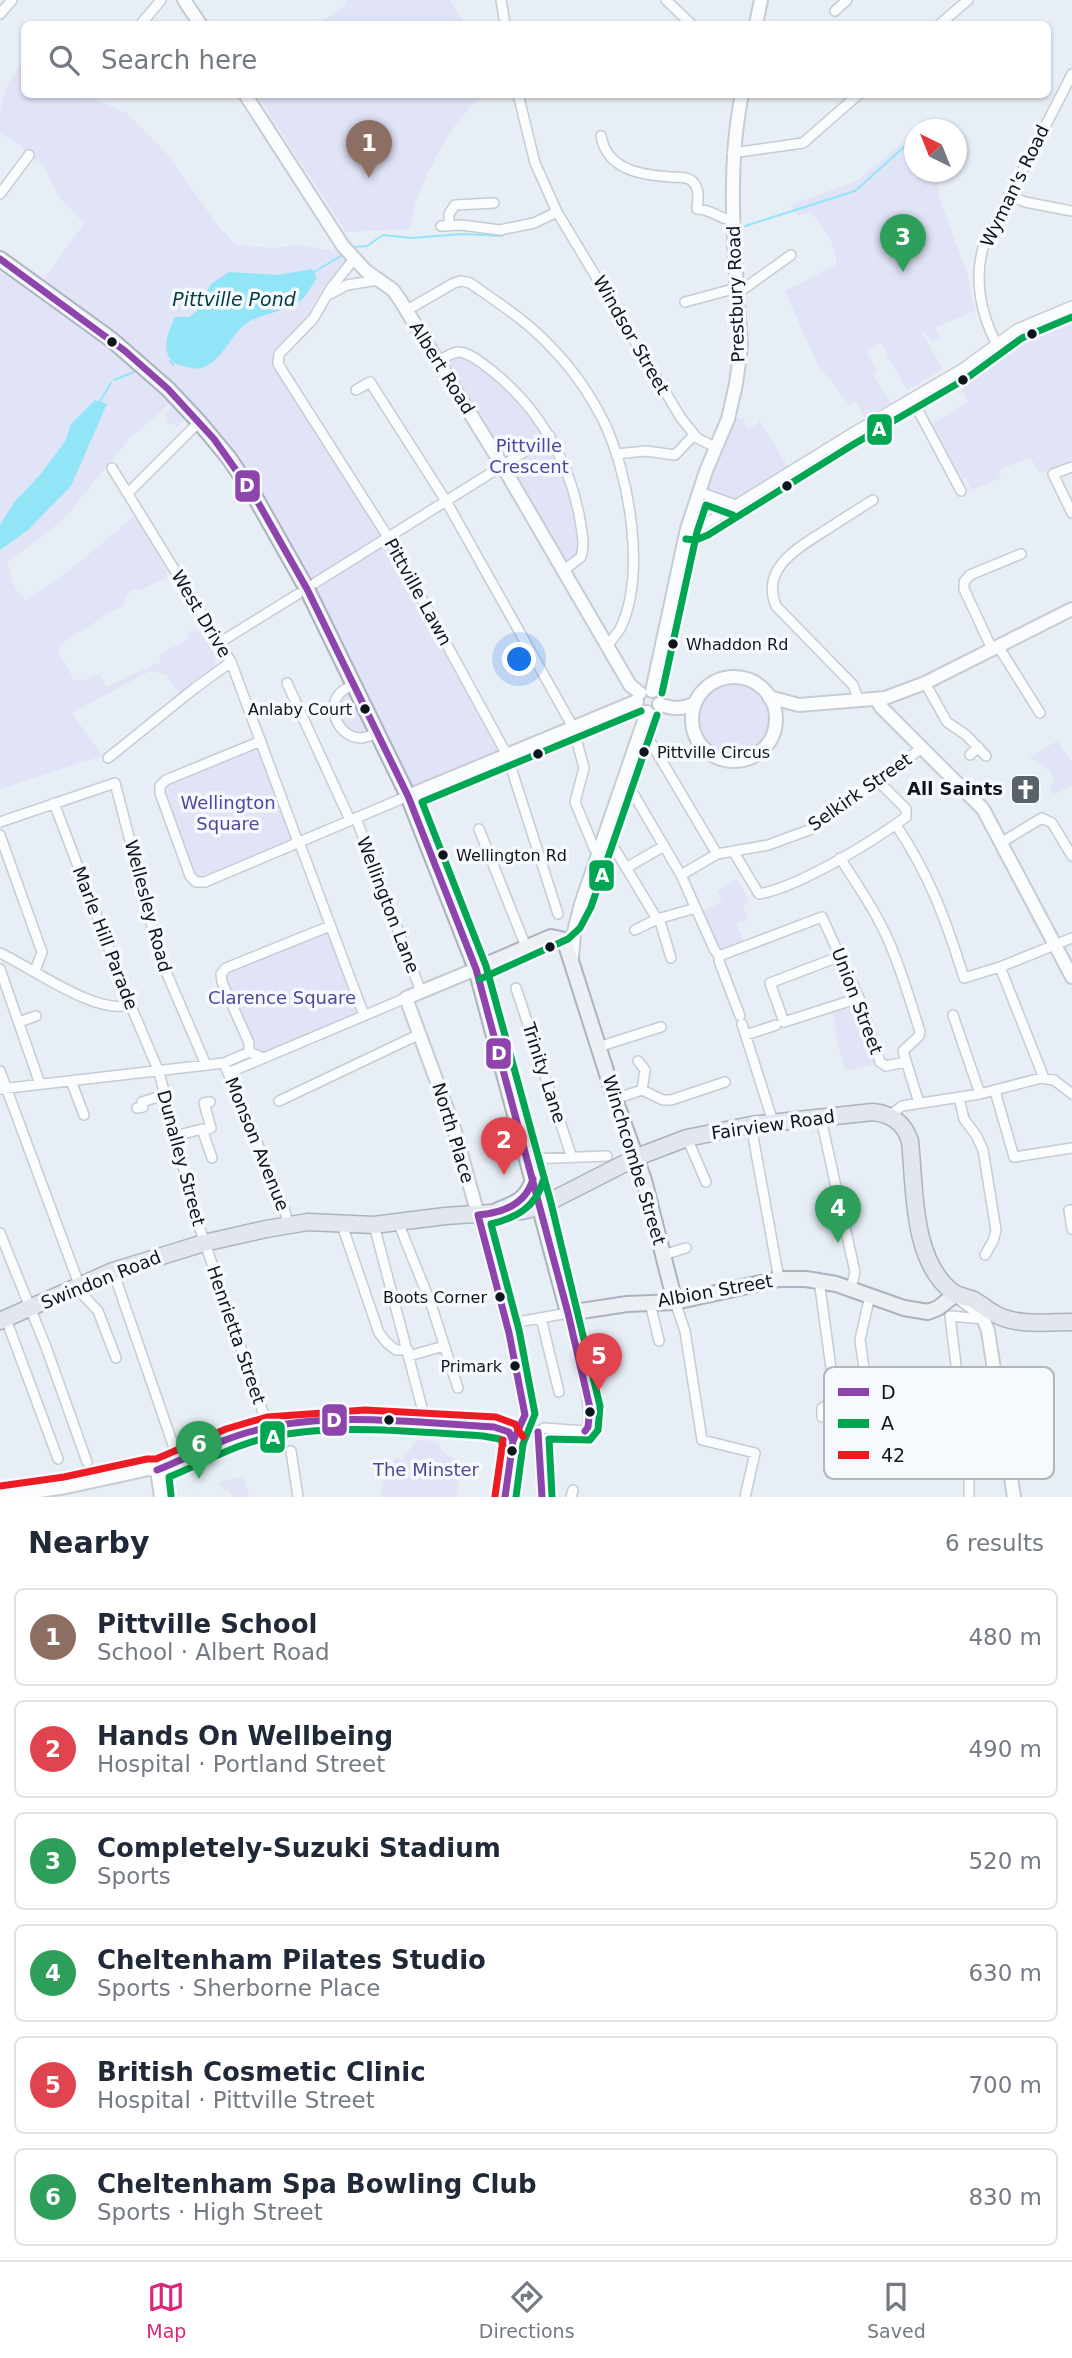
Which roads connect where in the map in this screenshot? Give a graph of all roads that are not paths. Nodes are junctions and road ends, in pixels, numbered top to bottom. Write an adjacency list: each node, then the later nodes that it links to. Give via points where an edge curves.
1 (12, 0): 10 (street)
2 (161, 0): 11 (street)
3 (184, 0): 12 (street)
4 (501, 0): 13 (street)
5 (666, 0): 14 (street)
6 (761, 0): 15 (street)
7 (847, 0): 9 (street)
8 (961, 2): 16 (street)
9 (835, 10)
10 (0, 14)
11 (144, 21)
12 (198, 21)
13 (504, 21)
14 (688, 21)
15 (757, 21)
16 (943, 21)
17 (1072, 74): 18 (street, Wyman's Road)
18 (1068, 91): 27 (street, Wyman's Road)
19 (248, 98): 34 (street, Albert Road)
20 (519, 98): 30 (street, Windsor Street, via 535,163)
21 (741, 98): 24 (street, Prestbury Road)
22 (854, 98): 24 (street, via 803,143)
23 (601, 136): 31 (street, via 611,160 644,174 688,179 698,191 697,209)
24 (732, 153): 31 (street, Prestbury Road)
25 (29, 155): 26 (street)
26 (0, 194)
27 (1009, 195): 29 (street); 41 (street, Wyman's Road, via 985,243 979,269 983,309)
28 (494, 203): 30 (street, via 455,205 445,226 500,230 534,223)
29 (1072, 211)
30 (557, 212): 46 (street, Windsor Street)
31 (734, 221): 36 (street, Prestbury Road)
32 (791, 255): 36 (street)
33 (0, 259): 45 (main road, via 88,321)
34 (355, 259): 35 (street, Albert Road); 37 (street, Pittville Lawn)
35 (378, 280): 37 (street, via 347,285); 40 (street, Albert Road, via 393,290)
36 (738, 290): 38 (street); 48 (street, Prestbury Road, via 738,372)
37 (326, 297): 61 (street, Pittville Lawn, via 313,319 279,354 278,364)
38 (685, 302)
39 (1072, 306): 41 (street, via 1028,323)
40 (407, 310): 42 (street, Albert Road); 49 (street, via 450,284 470,283 550,345 593,402)
41 (996, 343): 44 (street)
42 (438, 362): 47 (street, via 457,352 476,360 513,390); 50 (street, Albert Road)
43 (356, 390): 57 (street, via 370,382)
44 (912, 399): 53 (street); 58 (street)
45 (199, 422): 55 (street); 73 (main road, via 255,497)
46 (694, 435): 48 (street, Windsor Street); 49 (street, via 674,455 646,451)
47 (550, 436): 50 (street); 63 (street, via 571,482 582,536 581,557)
48 (716, 448): 54 (street, Prestbury Road)
49 (616, 454): 68 (street, via 631,517 632,565 620,628)
50 (502, 465): 57 (street); 63 (street, Albert Road)
51 (1072, 467): 59 (street, via 1054,474)
52 (112, 468): 55 (street, West Drive)
53 (961, 491)
54 (699, 492): 58 (street); 60 (street, Prestbury Road)
55 (128, 493): 67 (street, West Drive)
56 (873, 500): 77 (street, via 791,552 781,564 772,594 776,606 853,685)
57 (446, 501): 61 (street); 86 (street)
58 (736, 505): 60 (street, via 694,530)
59 (1072, 513)
60 (687, 529): 74 (street, Prestbury Road)
61 (388, 537): 64 (street); 92 (street, Pittville Lawn)
62 (1021, 554): 69 (street, via 970,575 964,582)
63 (563, 571): 68 (street, Albert Road)
64 (315, 583)
65 (299, 594): 67 (street)
66 (1072, 609): 69 (street)
67 (219, 643): 70 (street, West Drive)
68 (607, 646): 74 (street, Albert Road, via 630,685)
69 (995, 648): 72 (street); 83 (street)
70 (231, 662): 88 (street, West Drive); 95 (street)
71 (287, 683): 100 (street, Wellington Lane)
72 (925, 683): 76 (street); 90 (street, via 947,722)
73 (355, 685): 87 (main road); 87 (street, via 336,699 337,721 356,737)
74 (643, 695): 79 (street, via 658,697); 82 (street, via 640,710); 86 (street)
75 (769, 697): 78 (street, via 757,684 734,677 710,684); 80 (street); 85 (street)
76 (877, 700): 77 (street); 91 (street)
77 (859, 701): 80 (street)
78 (695, 703): 81 (street); 84 (street)
79 (659, 704): 81 (street); 82 (street)
80 (799, 705): 85 (street)
81 (681, 708): 84 (street)
82 (647, 712): 97 (street)
83 (1040, 713)
84 (692, 717): 85 (street, via 703,747 731,760 749,757 763,748)
85 (775, 721)
86 (573, 727): 92 (street); 107 (street, via 584,768 575,800 594,848)
87 (378, 733): 98 (main road)
88 (261, 741): 106 (street); 106 (street, via 160,786 190,876 205,882)
89 (650, 741): 110 (street)
90 (978, 747): 93 (street); 94 (street)
91 (922, 748): 96 (street, Selkirk Street); 105 (street, via 983,810)
92 (507, 755): 98 (street); 117 (street, Pittville Lawn)
93 (970, 755)
94 (986, 755)
95 (107, 758)
96 (878, 781): 102 (street, via 907,811); 109 (street, Selkirk Street, via 809,830 768,845)
97 (620, 789): 107 (street); 108 (street, via 634,794)
98 (408, 796): 100 (street); 132 (main road)
99 (54, 803): 101 (street); 139 (street, Marle Hill Parade); 154 (street, Wellesley Road, via 115,783 161,960)
100 (353, 819): 106 (street); 136 (street, Wellington Lane)
101 (0, 822)
102 (896, 825): 112 (street); 130 (street, via 938,898 964,978)
103 (479, 829): 124 (street)
104 (0, 835): 133 (street, via 42,952)
105 (1002, 842): 111 (street, via 1042,818 1052,823); 123 (street)
106 (300, 845): 119 (street)
107 (601, 846): 113 (street, via 613,846); 115 (street)
108 (663, 846): 113 (street); 114 (street)
109 (733, 851): 110 (street, Selkirk Street); 112 (street, via 760,894)
110 (717, 854): 114 (street, Selkirk Street)
111 (1072, 856)
112 (839, 858): 152 (street, via 872,908 903,979 920,1034 903,1049)
113 (626, 868): 118 (street)
114 (681, 875): 116 (street)
115 (581, 904): 121 (street, via 571,922); 129 (street)
116 (696, 908): 118 (street); 126 (street)
117 (558, 914)
118 (658, 918): 120 (street); 128 (street)
119 (330, 926): 140 (street); 149 (street, via 221,974)
120 (635, 930)
121 (551, 937): 124 (main road); 129 (main road, Winchcombe Street, via 565,943)
122 (1072, 938): 123 (street)
123 (1056, 945): 130 (street); 134 (street)
124 (526, 947): 132 (main road)
125 (0, 953): 133 (street)
126 (719, 956): 127 (street, Union Street, via 822,917); 147 (street)
127 (841, 956): 138 (street, Union Street); 144 (street, via 770,983)
128 (671, 958)
129 (572, 964): 148 (main road, Winchcombe Street)
130 (1000, 967): 158 (street)
131 (0, 969): 143 (street)
132 (476, 969): 136 (street); 187 (main road)
133 (35, 971): 139 (street, via 97,1002 120,1007)
134 (1072, 977)
135 (516, 988): 186 (street, Trinity Lane)
136 (421, 992): 137 (street)
137 (406, 998): 140 (street); 146 (street, North Place)
138 (859, 998): 144 (street); 152 (street, Union Street, via 880,1062 886,1066)
139 (130, 1004): 156 (street, Marle Hill Parade)
140 (364, 1015): 150 (street)
141 (953, 1015): 165 (street)
142 (36, 1016): 143 (street)
143 (19, 1022): 161 (street)
144 (780, 1024): 147 (street)
145 (661, 1027): 148 (street)
146 (420, 1034): 170 (street); 192 (street, North Place)
147 (746, 1035): 177 (street)
148 (598, 1048): 169 (main road, Winchcombe Street)
149 (249, 1052): 150 (street); 153 (street)
150 (264, 1058): 157 (street)
151 (638, 1061): 163 (street, via 645,1070)
152 (905, 1062): 172 (street)
153 (224, 1063): 154 (street); 157 (street, Monson Avenue)
154 (206, 1065): 156 (street)
155 (0, 1071): 162 (street)
156 (159, 1072): 159 (street); 167 (street, Dunalley Street)
157 (228, 1073): 194 (street, Monson Avenue)
158 (1044, 1077): 164 (street, Fairview Road); 166 (street)
159 (71, 1081): 161 (street); 174 (street)
160 (725, 1082): 163 (street, via 671,1100)
161 (40, 1084): 162 (street)
162 (3, 1088): 206 (street)
163 (642, 1090): 169 (street)
164 (995, 1091): 165 (street, Fairview Road); 182 (street, via 1014,1157)
165 (980, 1094): 168 (street, Fairview Road)
166 (1072, 1094)
167 (164, 1096): 173 (street, via 142,1102 143,1107); 180 (street, Dunalley Street)
168 (959, 1098): 172 (street, Fairview Road); 201 (street, via 964,1119 985,1157 996,1230)
169 (615, 1099): 185 (main road, Winchcombe Street)
170 (285, 1100)
171 (210, 1102): 179 (street, via 204,1103 211,1128)
172 (919, 1103): 175 (street, Fairview Road, via 897,1108)
173 (138, 1108)
174 (83, 1115)
175 (889, 1116): 176 (highway, Fairview Road, via 873,1112); 208 (highway, via 908,1136 920,1236 930,1261)
176 (821, 1119): 177 (highway, Fairview Road); 207 (street, via 855,1272)
177 (773, 1122): 178 (highway, Fairview Road)
178 (751, 1125): 181 (highway, Fairview Road); 205 (street)
179 (203, 1131): 180 (street); 184 (street)
180 (175, 1136): 199 (street, Dunalley Street)
181 (687, 1138): 185 (highway, Fairview Road); 189 (street)
182 (1072, 1148)
183 (607, 1156): 186 (street)
184 (212, 1157)
185 (637, 1157): 190 (highway, Fairview Road); 202 (main road, Winchcombe Street)
186 (572, 1158): 187 (street)
187 (528, 1159): 188 (main road)
188 (533, 1179): 190 (main road); 192 (main road, via 523,1198)
189 (706, 1182)
190 (541, 1206): 192 (highway, Fairview Road); 214 (main road)
191 (1072, 1210): 197 (street)
192 (482, 1215): 193 (highway, Fairview Road); 213 (street, North Place)
193 (398, 1222): 196 (highway, Fairview Road); 222 (street)
194 (289, 1225): 195 (highway, Swindon Road); 199 (highway, Swindon Road)
195 (342, 1225): 196 (highway, Fairview Road); 223 (street, via 381,1337)
196 (374, 1225): 223 (street)
197 (1072, 1229)
198 (0, 1233): 212 (street)
199 (205, 1243): 203 (highway, Swindon Road); 234 (street, Henrietta Street)
200 (686, 1248): 202 (street)
201 (985, 1249)
202 (663, 1255): 210 (main road, Winchcombe Street)
203 (113, 1271): 206 (highway, Swindon Road); 239 (street)
204 (819, 1280): 205 (main road, Albion Street); 207 (main road, Albion Street); 225 (street)
205 (773, 1281): 210 (main road, Albion Street)
206 (80, 1285): 212 (highway, Swindon Road); 224 (street, via 98,1311)
207 (851, 1288): 209 (main road, Albion Street)
208 (953, 1292): 209 (main road, Albion Street, via 928,1311); 218 (highway, via 971,1299)
209 (870, 1296): 226 (street, via 860,1340)
210 (676, 1302): 211 (main road, Albion Street); 243 (street, Winchcombe Street, via 702,1440 755,1453)
211 (650, 1303): 214 (main road, Albion Street); 221 (street)
212 (29, 1308): 216 (highway, Swindon Road); 238 (street)
213 (503, 1312): 217 (street); 220 (street, North Place)
214 (569, 1313): 215 (street, Albion Street); 248 (street, via 590,1408 588,1426 585,1431 544,1428 538,1432)
215 (541, 1318): 217 (street, Albion Street); 230 (street)
216 (3, 1320): 237 (street)
217 (518, 1322): 220 (street)
218 (990, 1322): 219 (highway); 227 (street, via 950,1316); 228 (street)
219 (1072, 1322)
220 (509, 1333): 235 (street, North Place, via 525,1415)
221 (659, 1341)
222 (444, 1346): 223 (street); 229 (street)
223 (409, 1353): 233 (street)
224 (116, 1358)
225 (831, 1367)
226 (864, 1367)
227 (956, 1367)
228 (996, 1367)
229 (458, 1388)
230 (559, 1392)
231 (824, 1407): 232 (street)
232 (822, 1417)
233 (426, 1423): 234 (street, via 365,1420); 235 (street, via 501,1428)
234 (268, 1427): 239 (street)
235 (513, 1441): 247 (street)
236 (291, 1451): 246 (street)
237 (58, 1459)
238 (87, 1462)
239 (179, 1462): 240 (street)
240 (157, 1470): 244 (street); 245 (street)
241 (968, 1479): 249 (street)
242 (1012, 1479): 250 (street)
243 (745, 1494)
244 (159, 1496)
245 (0, 1497)
246 (298, 1497)
247 (505, 1497)
248 (542, 1497)
249 (969, 1497)
250 (1014, 1497)

